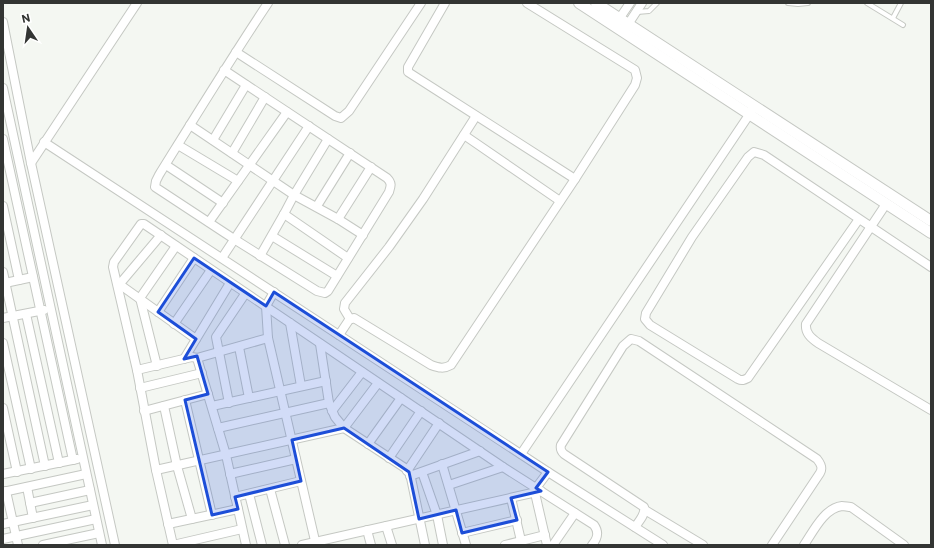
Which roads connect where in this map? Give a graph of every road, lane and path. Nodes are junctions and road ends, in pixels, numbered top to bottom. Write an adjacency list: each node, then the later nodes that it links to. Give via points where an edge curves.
1 (137, 3): 34 (street)
2 (268, 3): 20 (street)
3 (421, 3): 20 (street, via 349,111 341,118)
4 (445, 3): 27 (street, via 407,69)
5 (528, 3): 44 (street, via 635,70 637,78 630,93)
6 (579, 3): 18 (street)
7 (596, 3): 18 (street)
8 (630, 3): 18 (street)
9 (642, 3): 15 (street)
10 (657, 3): 15 (lane, via 649,11)
11 (788, 3): 12 (lane)
12 (808, 3)
13 (867, 3): 16 (lane)
14 (901, 3): 16 (lane)
15 (636, 12): 18 (street)
16 (893, 18): 19 (lane)
17 (3, 22): 40 (street)
18 (621, 25): 25 (street)
19 (903, 25)
20 (236, 52): 21 (street)
21 (224, 70): 22 (street); 28 (street)
22 (246, 85): 24 (street); 33 (street)
23 (3, 88): 38 (street)
24 (265, 98): 26 (street); 36 (street)
25 (752, 110): 50 (street); 56 (street); 129 (street)
26 (287, 112): 29 (street); 42 (street)
27 (476, 116): 30 (street); 44 (street)
28 (190, 125): 33 (street); 35 (street)
29 (309, 126): 32 (street); 46 (street)
30 (464, 135): 48 (street); 88 (street, via 419,205 345,303 344,309)
31 (3, 139): 39 (street)
32 (328, 139): 37 (street); 47 (street)
33 (213, 140): 36 (street)
34 (44, 142): 40 (street); 67 (street)
35 (178, 145): 41 (street); 45 (street)
36 (232, 153): 42 (street)
37 (350, 153): 43 (street); 52 (street)
38 (18, 161): 39 (street); 82 (street)
39 (6, 163): 73 (street)
40 (31, 163): 191 (street)
41 (166, 165): 49 (street); 57 (street, via 156,181 156,188)
42 (250, 165): 45 (street); 46 (street)
43 (371, 167): 54 (street); 61 (street, via 388,178 391,186)
44 (575, 179): 48 (street)
45 (238, 181): 49 (street)
46 (273, 181): 47 (street); 63 (street)
47 (294, 194): 52 (street); 53 (street)
48 (560, 201): 88 (street, via 448,367 438,368 431,365 356,319)
49 (223, 203): 57 (street)
50 (886, 204): 58 (street); 59 (street)
51 (3, 206): 74 (street)
52 (317, 206): 54 (street)
53 (284, 214): 62 (street); 68 (street)
54 (338, 218): 61 (street)
55 (859, 219): 55 (street, via 748,378 744,380 738,380 645,320 646,313 692,237 754,152 764,155); 58 (street)
56 (931, 221)
57 (209, 222): 63 (street)
58 (871, 227): 69 (street); 119 (street, via 806,324 806,329 818,343)
59 (931, 233)
60 (161, 235): 64 (street); 77 (street); 77 (street, via 144,224 140,225 114,262)
61 (363, 235): 68 (street)
62 (272, 236): 65 (street); 72 (street)
63 (234, 239): 65 (street); 67 (street)
64 (176, 246): 66 (street); 80 (street)
65 (260, 256): 72 (street, via 320,293 328,291)
66 (194, 258): 70 (street); 84 (street)
67 (222, 258): 78 (street)
68 (348, 258): 72 (street)
69 (931, 267)
70 (211, 270): 76 (street); 90 (street)
71 (3, 272): 75 (street)
72 (337, 276)
73 (32, 277): 74 (street); 83 (street)
74 (19, 280): 75 (street)
75 (5, 283): 86 (street)
76 (230, 283): 79 (street); 93 (street)
77 (118, 285): 80 (street); 101 (street)
78 (274, 292): 81 (street); 91 (street)
79 (245, 294): 81 (street); 97 (street, via 217,334)
80 (140, 298): 84 (street); 100 (street)
81 (266, 306): 89 (street); 92 (street)
82 (50, 308): 83 (street); 131 (street)
83 (40, 311): 85 (street); 133 (street)
84 (158, 312): 90 (street)
85 (26, 314): 86 (street); 136 (street)
86 (13, 316): 87 (street); 138 (street)
87 (3, 318)
88 (350, 319): 91 (street)
89 (290, 323): 95 (street); 106 (street)
90 (174, 324): 93 (street)
91 (339, 335): 129 (street)
92 (268, 338): 96 (street); 108 (street)
93 (196, 339): 99 (street)
94 (3, 343): 141 (street)
95 (320, 344): 102 (street); 104 (street)
96 (239, 347): 97 (street); 110 (street)
97 (219, 352): 98 (street); 113 (street)
98 (197, 358): 99 (street); 103 (street)
99 (184, 359): 100 (street)
100 (157, 366): 101 (street)
101 (137, 370): 107 (street)
102 (362, 372): 105 (street); 120 (street)
103 (202, 373): 107 (street); 109 (street)
104 (326, 381): 106 (street); 114 (street)
105 (378, 383): 111 (street); 125 (street)
106 (301, 386): 108 (street)
107 (140, 388): 118 (street)
108 (280, 391): 110 (street); 122 (street)
109 (208, 394): 112 (street); 116 (street)
110 (249, 398): 113 (street)
111 (402, 398): 121 (street); 127 (street)
112 (185, 400): 115 (street); 135 (street)
113 (229, 403): 116 (street)
114 (329, 403): 120 (street); 122 (street)
115 (164, 406): 118 (street); 139 (street)
116 (212, 406): 124 (street)
117 (3, 408): 143 (street)
118 (144, 410): 142 (street)
119 (931, 410)
120 (332, 411): 125 (street)
121 (421, 411): 123 (street); 132 (street)
122 (285, 413): 124 (street); 126 (street)
123 (439, 423): 128 (street); 146 (street)
124 (218, 428): 130 (street)
125 (344, 428): 126 (street); 127 (street)
126 (292, 440): 130 (street); 134 (street)
127 (368, 444): 132 (street)
128 (480, 451): 137 (street); 140 (street)
129 (521, 454): 145 (street)
130 (226, 455): 135 (street); 149 (street)
131 (83, 458): 133 (street); 148 (street)
132 (389, 458): 146 (street)
133 (73, 460): 136 (street)
134 (296, 460): 149 (street); 150 (street)
135 (199, 461): 139 (street); 167 (street)
136 (59, 463): 138 (street)
137 (442, 464): 144 (street); 151 (street)
138 (45, 466): 141 (street)
139 (177, 466): 142 (street); 171 (street)
140 (503, 468): 151 (street); 155 (street)
141 (31, 469): 143 (street)
142 (156, 470): 176 (street)
143 (17, 472): 147 (street)
144 (422, 472): 146 (street); 168 (street)
145 (548, 472): 155 (street); 178 (street)
146 (409, 473): 172 (street)
147 (3, 474)
148 (86, 474): 152 (street); 154 (street)
149 (230, 474): 158 (street)
150 (301, 481): 153 (street); 187 (street)
151 (448, 485): 164 (street)
152 (27, 487): 156 (street); 160 (street)
153 (270, 489): 157 (street); 194 (street)
154 (90, 490): 160 (street); 161 (street)
155 (537, 491): 159 (street); 166 (street); 183 (street)
156 (5, 492): 162 (street)
157 (249, 494): 158 (street); 193 (street)
158 (235, 497): 163 (street)
159 (511, 498): 164 (street); 173 (street)
160 (30, 503): 169 (street)
161 (93, 505): 169 (street); 170 (street)
162 (6, 507): 174 (street)
163 (238, 509): 167 (street); 179 (street)
164 (456, 510): 168 (street); 182 (street)
165 (645, 510): 178 (street); 206 (street); 207 (street, via 564,454 560,448 623,346 631,340 639,341 818,459 822,470)
166 (575, 513): 203 (street); 204 (street, via 596,528 598,536)
167 (212, 515): 171 (street)
168 (437, 515): 172 (street); 199 (street)
169 (33, 518): 174 (street)
170 (96, 519): 181 (street); 184 (street)
171 (192, 519): 176 (street)
172 (419, 519): 177 (street); 198 (street)
173 (517, 520): 182 (street); 186 (street)
174 (13, 522): 175 (street); 184 (street)
175 (3, 524)
176 (168, 524): 179 (street, via 173,545)
177 (386, 526): 180 (street); 197 (street)
178 (636, 528): 205 (street)
179 (242, 529): 192 (street)
180 (367, 530): 187 (street); 196 (street)
181 (99, 533): 189 (street); 190 (street)
182 (462, 533): 200 (street)
183 (544, 535): 186 (street); 202 (street)
184 (16, 536): 185 (street); 188 (street)
185 (3, 539)
186 (522, 543): 201 (street)
187 (316, 544): 195 (street)
188 (18, 545)
189 (43, 545)
190 (102, 545)
191 (115, 545)
192 (246, 545)
193 (262, 545)
194 (285, 545)
195 (302, 545)
196 (372, 545)
197 (392, 545)
198 (425, 545)
199 (443, 545)
200 (466, 545)
201 (505, 545)
202 (547, 545)
203 (553, 545)
204 (592, 545)
205 (663, 545)
206 (703, 545)
207 (772, 545)
208 (804, 545): 209 (street, via 825,516 842,506 851,507)
209 (904, 545)

